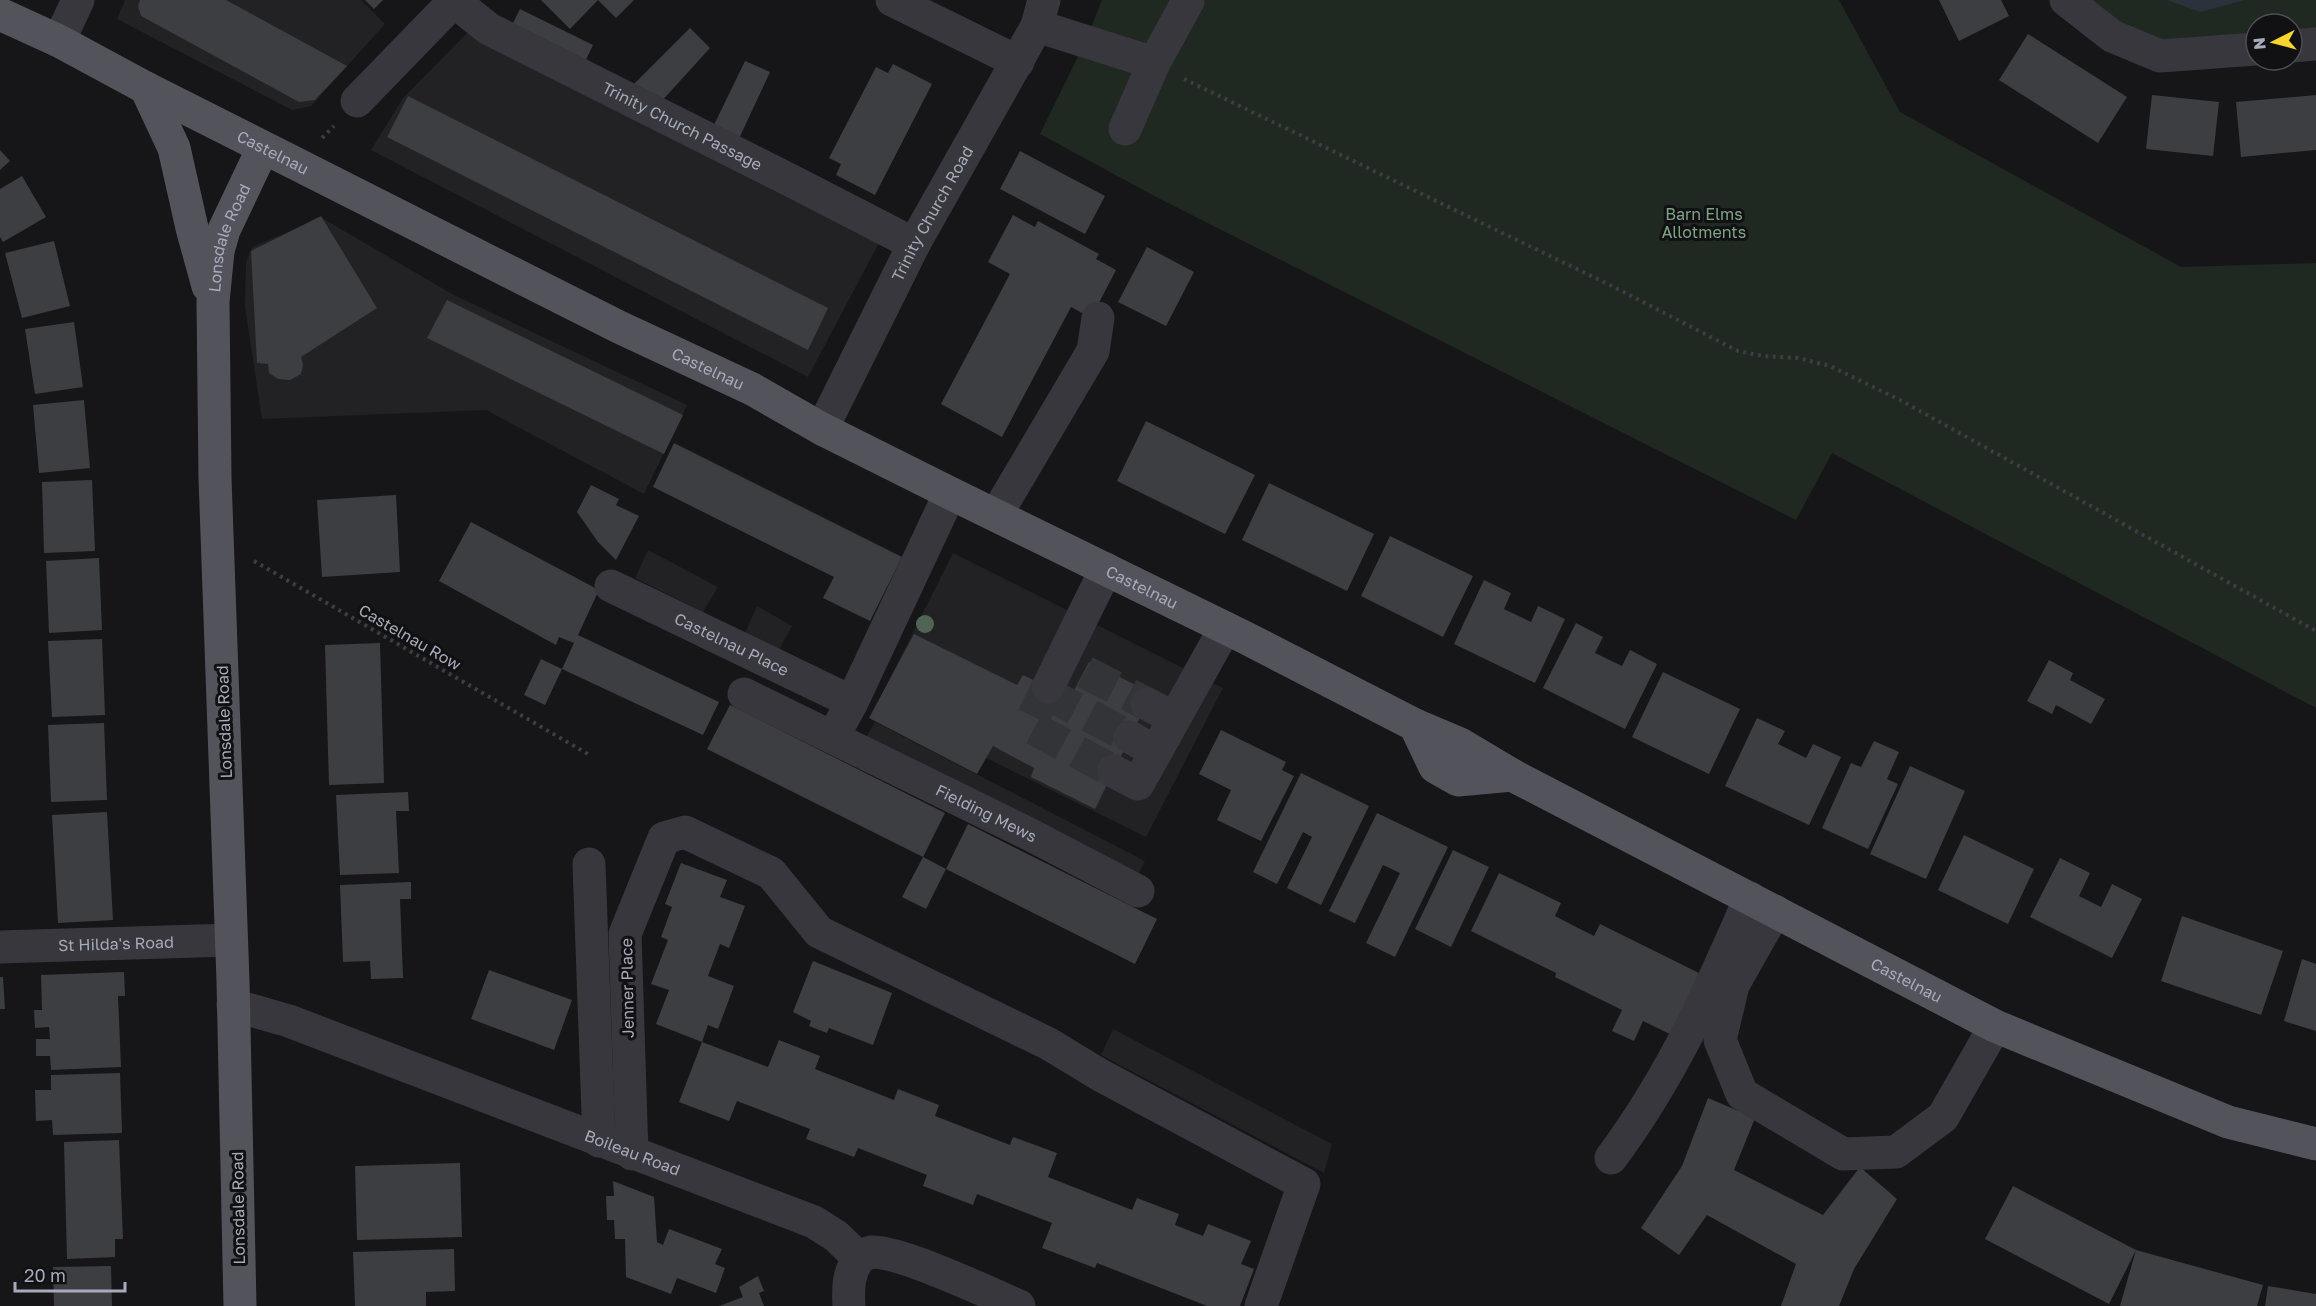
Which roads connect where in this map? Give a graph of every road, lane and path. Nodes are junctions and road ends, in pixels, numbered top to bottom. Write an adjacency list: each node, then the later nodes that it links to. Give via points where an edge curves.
1 (78, 0): 8 (street)
2 (892, 0): 10 (street)
3 (2066, 0): 9 (street, via 2112,36 2160,56)
4 (454, 1): 13 (street); 17 (street, Trinity Church Passage, via 489,29)
5 (1188, 1): 11 (street)
6 (1041, 13): 10 (street, Trinity Church Road); 11 (street)
7 (0, 14): 8 (main road, Castelnau)
8 (59, 41): 12 (main road, Castelnau)
9 (2244, 50)
10 (1018, 62): 17 (street, Trinity Church Road)
11 (1154, 63): 14 (street); 27 (path, via 1738,351 1798,358 1840,370)
12 (146, 88): 15 (main road, Castelnau); 18 (main road, via 174,148)
13 (357, 101): 16 (path)
14 (1125, 129)
15 (263, 148): 16 (main road, Castelnau); 18 (main road, Lonsdale Road, via 224,230)
16 (297, 165): 20 (main road, Castelnau, via 619,327 752,389)
17 (914, 244): 20 (street, Trinity Church Road)
18 (213, 302): 23 (main road, Lonsdale Road)
19 (1098, 318): 22 (street, via 1103,356)
20 (822, 429): 21 (main road, Castelnau)
21 (950, 493): 22 (main road, Castelnau); 30 (street)
22 (996, 515): 24 (main road, Castelnau)
23 (218, 543): 31 (path, Castelnau Row); 36 (main road, Lonsdale Road)
24 (1106, 569): 26 (main road, Castelnau); 28 (street, via 1076,659)
25 (611, 586): 30 (street, Castelnau Place)
26 (1226, 628): 32 (street, via 1161,711 1143,745 1138,784); 35 (main road, Castelnau, via 1415,725 1435,766 1458,780 1512,775)
27 (2316, 631)
28 (1048, 687)
29 (744, 694): 30 (street, Fielding Mews)
30 (842, 719): 34 (street, Fielding Mews, via 1019,829)
31 (588, 754)
32 (1113, 771)
33 (589, 864): 40 (street)
34 (1138, 891)
35 (1763, 904): 39 (main road, Castelnau); 39 (street, via 1732,985 1720,1040 1742,1094 1844,1154 1896,1152 1943,1117); 43 (street, via 1651,1100)
36 (231, 940): 37 (street, St Hilda's Road); 38 (main road, Lonsdale Road)
37 (0, 947)
38 (233, 1005): 40 (street, Boileau Road, via 289,1021); 45 (main road, Lonsdale Road)
39 (1995, 1026): 41 (main road, Castelnau, via 2228,1122)
40 (599, 1141): 42 (street, Boileau Road)
41 (2316, 1144)
42 (632, 1154): 44 (street, Boileau Road, via 814,1222); 48 (street, Jenner Place, via 626,934 664,838 685,832 771,873 819,932 1049,1044 1304,1184)
43 (1611, 1158)
44 (859, 1258): 46 (street, via 851,1269); 47 (street, via 869,1252 893,1256)
45 (240, 1306)
46 (849, 1306)
47 (1019, 1306)
48 (1261, 1306)

